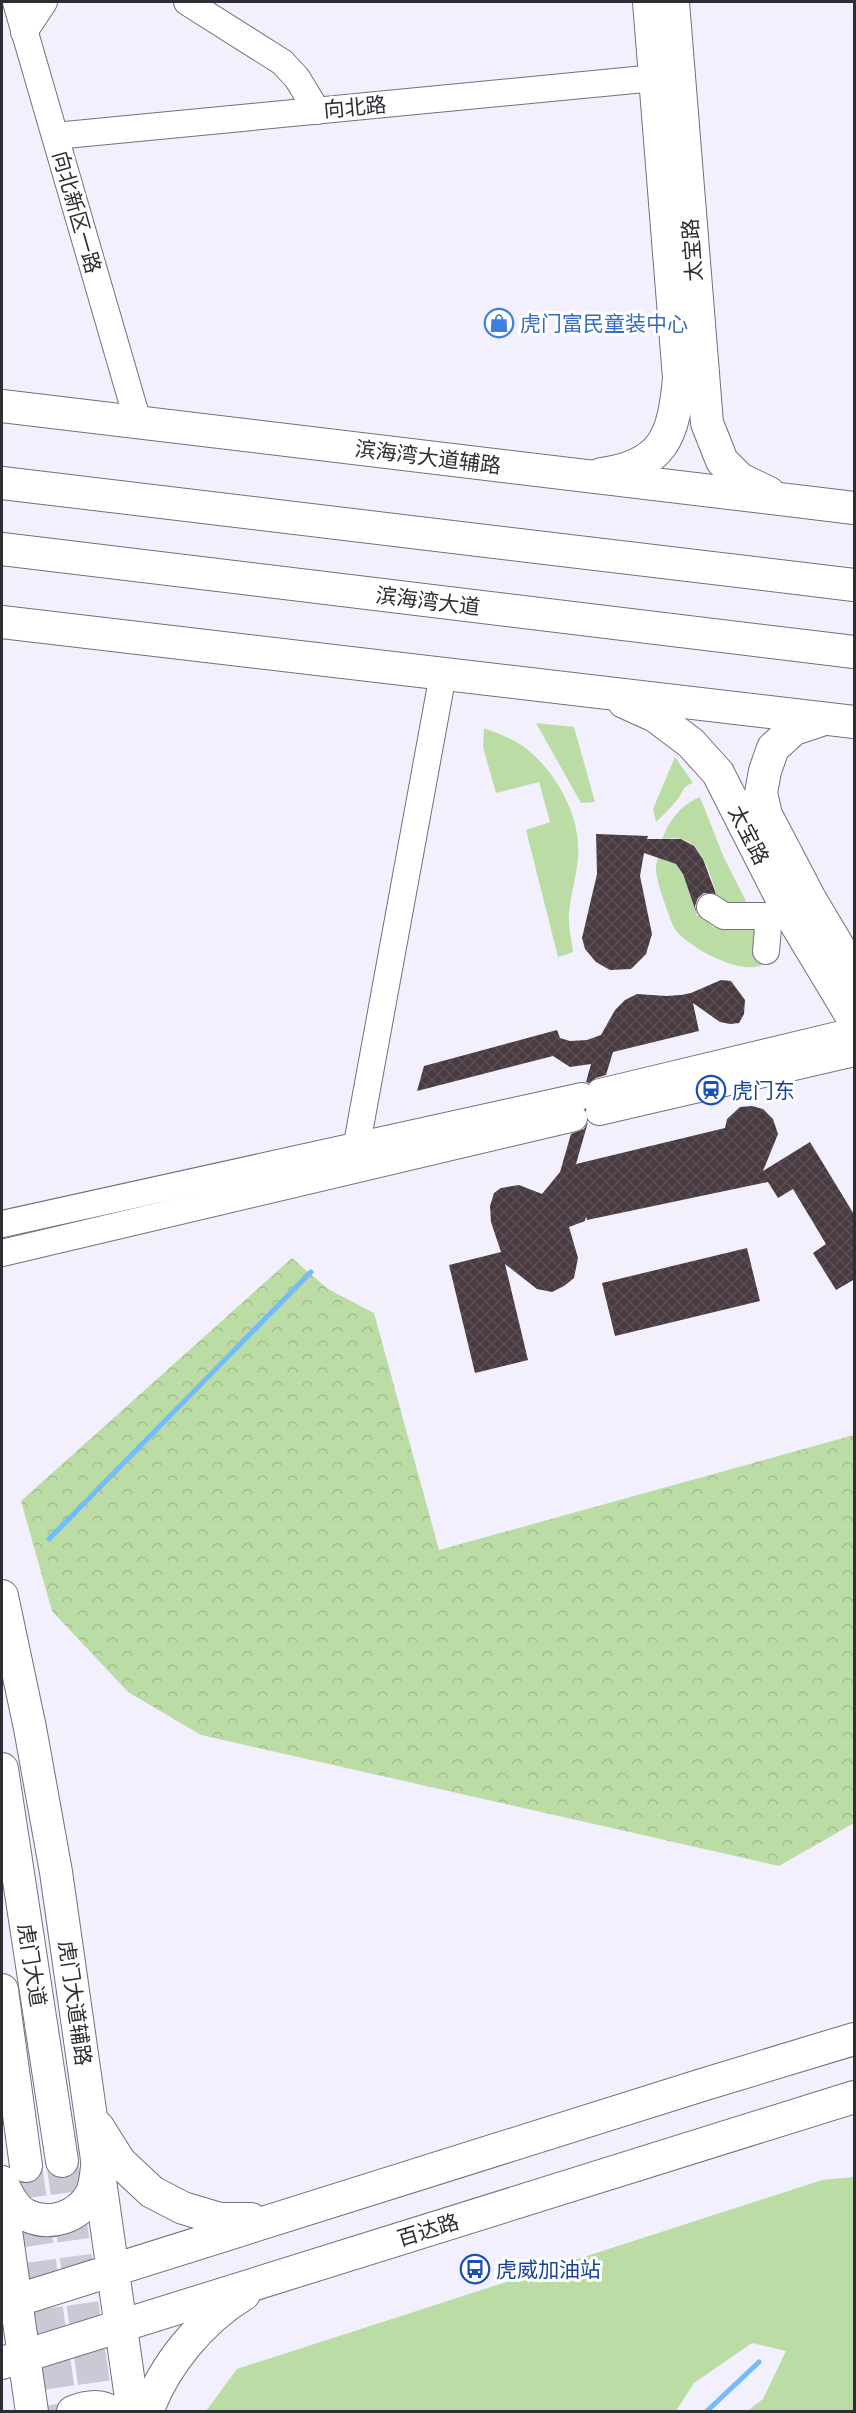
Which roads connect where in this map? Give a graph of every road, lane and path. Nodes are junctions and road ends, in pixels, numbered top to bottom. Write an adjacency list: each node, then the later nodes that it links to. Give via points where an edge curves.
1 (16, 2): 6 (street, 向北新区一路)
2 (44, 2): 6 (street)
3 (187, 2): 8 (street, via 282,62 297,78)
4 (649, 2): 7 (main road, 太宝路)
5 (673, 2): 13 (main road, 太宝路)
6 (24, 32): 9 (street, 向北新区一路)
7 (655, 78): 8 (street, 向北路); 11 (main road, 太宝路, via 679,378)
8 (316, 111): 9 (street, 向北路)
9 (55, 136): 12 (street, 向北新区一路)
10 (2, 406): 12 (main road, 滨海湾大道辅路)
11 (676, 414): 13 (main road, via 681,438 690,442 699,439); 14 (main road, 太宝路, via 667,440 652,455 622,472)
12 (138, 422): 14 (main road, 滨海湾大道辅路)
13 (707, 423): 16 (main road, 太宝路, via 722,461 740,479)
14 (586, 476): 16 (main road, 滨海湾大道辅路)
15 (2, 483): 19 (main road)
16 (781, 499): 17 (main road, 滨海湾大道辅路)
17 (855, 508)
18 (2, 549): 21 (main road, 滨海湾大道)
19 (855, 585)
20 (2, 622): 22 (main road)
21 (855, 652)
22 (442, 674): 23 (main road); 33 (street)
23 (602, 692): 24 (main road); 29 (main road, 太宝路, via 655,716 691,743 718,773 787,909)
24 (824, 718): 25 (main road); 28 (main road, 太宝路, via 795,729 773,748 761,792 766,815)
25 (855, 722)
26 (710, 907): 27 (street, via 724,916 768,916)
27 (766, 951)
28 (855, 973)
29 (855, 1020)
30 (855, 1031): 32 (street)
31 (855, 1053): 32 (street)
32 (589, 1105): 33 (street)
33 (355, 1158): 34 (street); 35 (street)
34 (2, 1224)
35 (2, 1253)
36 (2, 1596): 43 (main road, 虎门大道辅路, via 56,1872)
37 (2, 1769): 46 (main road, 虎门大道)
38 (2, 1990): 48 (main road, 虎门大道)
39 (855, 2018): 41 (main road)
40 (855, 2039): 41 (main road)
41 (775, 2063): 50 (main road)
42 (855, 2097): 44 (main road, 百达路)
43 (92, 2118): 47 (main road, 虎门大道辅路); 50 (main road, via 120,2162 152,2192 183,2208 220,2219)
44 (783, 2119): 45 (main road); 52 (main road, 百达路)
45 (855, 2119)
46 (62, 2161)
47 (98, 2164): 48 (main road, via 92,2193 79,2210 62,2219 25,2215 9,2199); 51 (main road, 虎门大道辅路)
48 (14, 2174)
49 (2, 2203): 53 (main road)
50 (273, 2219): 51 (main road)
51 (113, 2270): 53 (main road); 54 (main road, 虎门大道辅路)
52 (270, 2279): 54 (main road, 百达路); 60 (main road, via 232,2302 200,2331 172,2362)
53 (9, 2303): 55 (main road)
54 (121, 2326): 55 (main road, 百达路); 59 (main road, 虎门大道辅路)
55 (13, 2360): 56 (main road)
56 (32, 2412)
57 (73, 2412): 58 (main road, via 87,2406)
58 (111, 2412)
59 (133, 2412)
60 (147, 2412)

